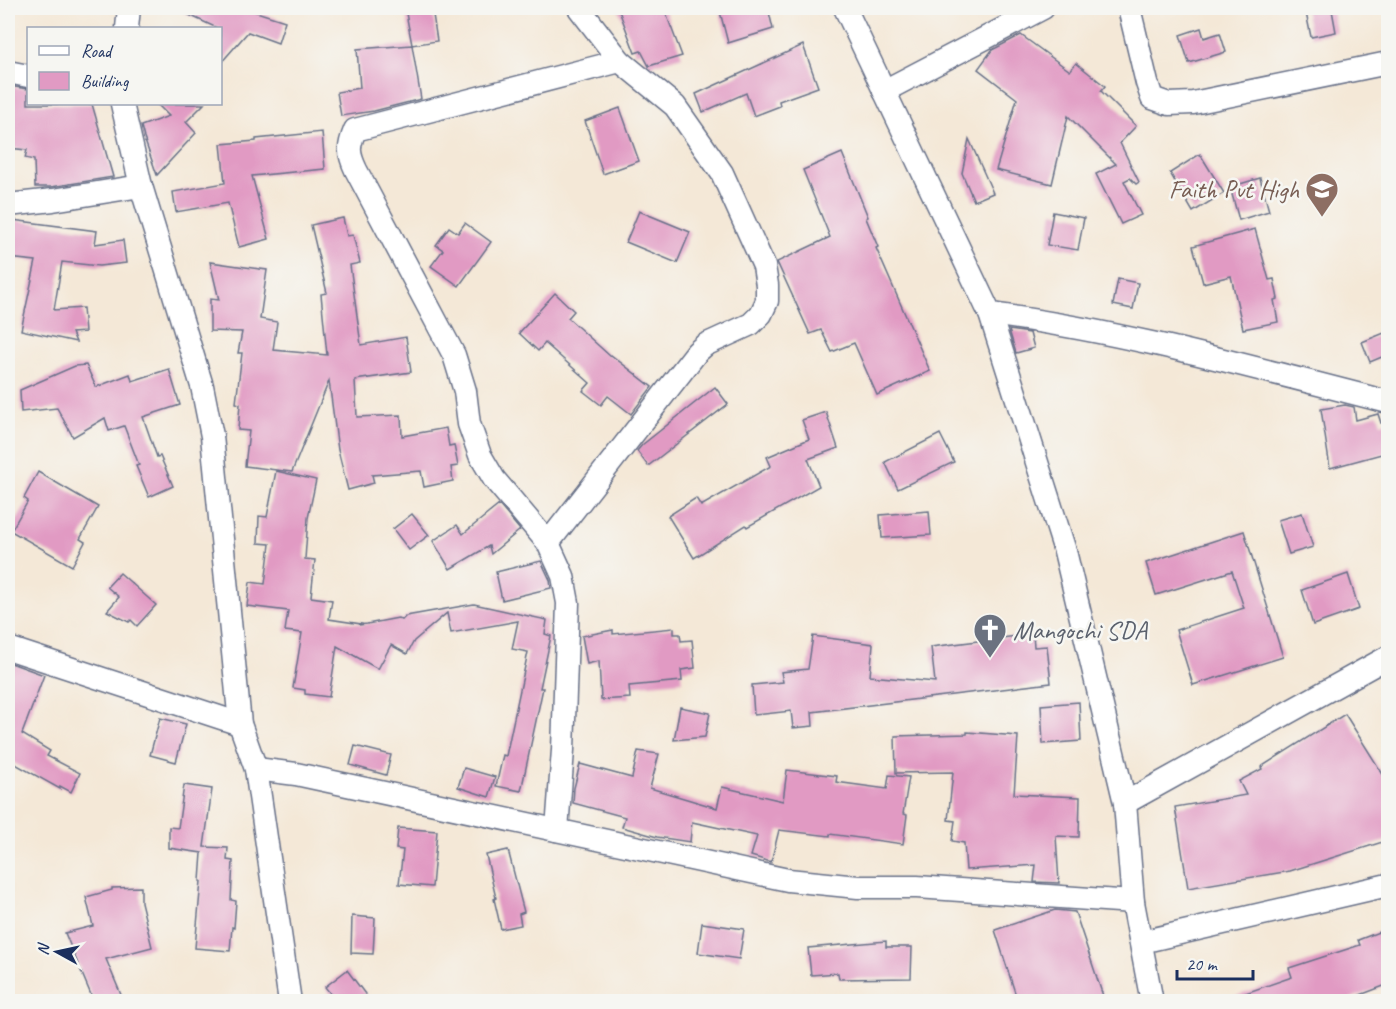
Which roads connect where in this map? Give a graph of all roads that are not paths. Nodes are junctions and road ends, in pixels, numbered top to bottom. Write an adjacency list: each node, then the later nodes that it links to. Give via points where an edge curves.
1 (129, 8): 6 (street)
2 (579, 8): 7 (street)
3 (845, 8): 11 (street)
4 (1043, 8): 11 (street)
5 (1129, 8): 8 (street, via 1152,98 1169,104 1193,103)
6 (127, 27)
7 (620, 61): 17 (street, via 675,106 722,173 764,266 767,302 751,324 697,352); 17 (street, via 355,130 350,143 350,157 356,170 454,355 480,455 494,479)
8 (1389, 63)
9 (8, 72): 10 (street)
10 (27, 76)
11 (884, 91): 15 (street)
12 (122, 105): 13 (street)
13 (141, 186): 14 (street); 20 (street, via 202,386 212,436)
14 (8, 205)
15 (990, 314): 16 (street, via 1161,345); 22 (street, via 1065,551)
16 (1389, 402)
17 (548, 543): 23 (street, via 563,576 568,603)
18 (8, 648): 20 (street)
19 (1389, 657): 22 (street)
20 (240, 724): 21 (street)
21 (256, 768): 23 (street); 27 (street)
22 (1125, 803): 25 (street)
23 (557, 830): 25 (street, via 789,880)
24 (1389, 885): 26 (street)
25 (1133, 902): 26 (street)
26 (1141, 942): 28 (street)
27 (290, 1002)
28 (1152, 1002)

